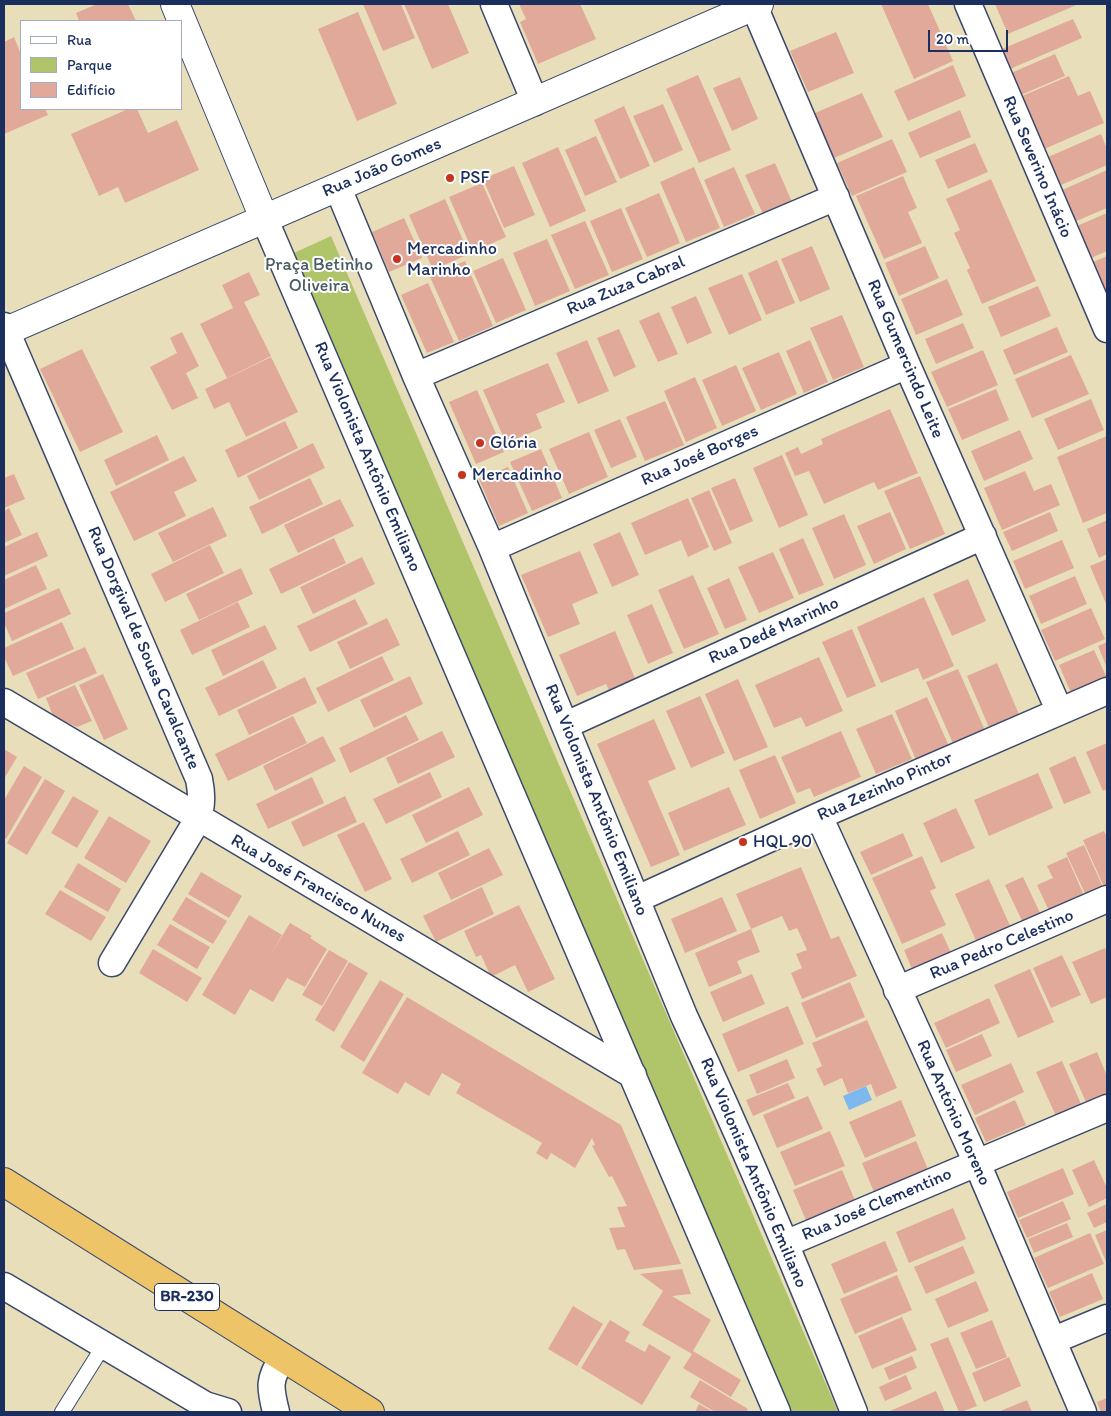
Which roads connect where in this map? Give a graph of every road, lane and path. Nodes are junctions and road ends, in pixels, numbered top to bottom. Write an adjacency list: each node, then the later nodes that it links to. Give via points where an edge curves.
1 (176, 4): 8 (street)
2 (494, 4): 5 (street)
3 (968, 4): 10 (street, Rua Severino Inácio)
4 (757, 5): 5 (street, Rua João Gomes); 7 (street, Rua Gumercindo Leite)
5 (535, 102): 6 (street, Rua João Gomes)
6 (338, 188): 8 (street, Rua João Gomes); 12 (street, Rua Violonista Antônio Emiliano)
7 (836, 197): 11 (street, Rua Gumercindo Leite); 12 (street, Rua Zuza Cabral)
8 (264, 218): 9 (street, Rua João Gomes); 25 (street, Rua Violonista Antônio Emiliano)
9 (4, 329): 20 (street, Rua Dorgival de Sousa Cavalcante, via 199,779 202,805)
10 (1107, 329)
11 (907, 365): 13 (street, Rua Gumercindo Leite); 14 (street, Rua José Borges)
12 (416, 376): 14 (street, Rua Violonista Antônio Emiliano)
13 (983, 536): 17 (street, Rua Gumercindo Leite); 18 (street, Rua Dedé Marinho)
14 (492, 548): 18 (street, Rua Violonista Antônio Emiliano)
15 (1107, 691): 17 (street, Rua Zezinho Pintor)
16 (4, 702): 20 (street, Rua José Francisco Nunes)
17 (1060, 710): 19 (street, Rua Zezinho Pintor)
18 (566, 725): 21 (street, Rua Violonista Antônio Emiliano)
19 (819, 816): 21 (street, Rua Zezinho Pintor); 24 (street, Rua António Moreno)
20 (198, 819): 23 (street, Rua Dorgival de Sousa Cavalcante); 25 (street, Rua José Francisco Nunes)
21 (637, 899): 29 (street, Rua Violonista Antônio Emiliano, via 684,1016)
22 (1107, 900): 24 (street, Rua Pedro Celestino)
23 (112, 963)
24 (898, 990): 27 (street, Rua António Moreno)
25 (632, 1075): 39 (street, Rua Violonista Antônio Emiliano)
26 (1107, 1108): 27 (street, Rua José Clementino)
27 (977, 1163): 29 (street, Rua José Clementino); 32 (street, Rua António Moreno)
28 (4, 1182): 34 (highway, BR-230)
29 (785, 1244): 40 (street, Rua Violonista Antônio Emiliano)
30 (4, 1286): 33 (street)
31 (1107, 1318): 32 (street)
32 (1054, 1340): 41 (street, Rua António Moreno)
33 (104, 1345): 35 (street); 36 (lane)
34 (282, 1358): 37 (street, via 272,1373 271,1392); 38 (highway, BR-230)
35 (211, 1410)
36 (62, 1412)
37 (276, 1412)
38 (370, 1412)
39 (777, 1412)
40 (854, 1412)
41 (1083, 1412)

